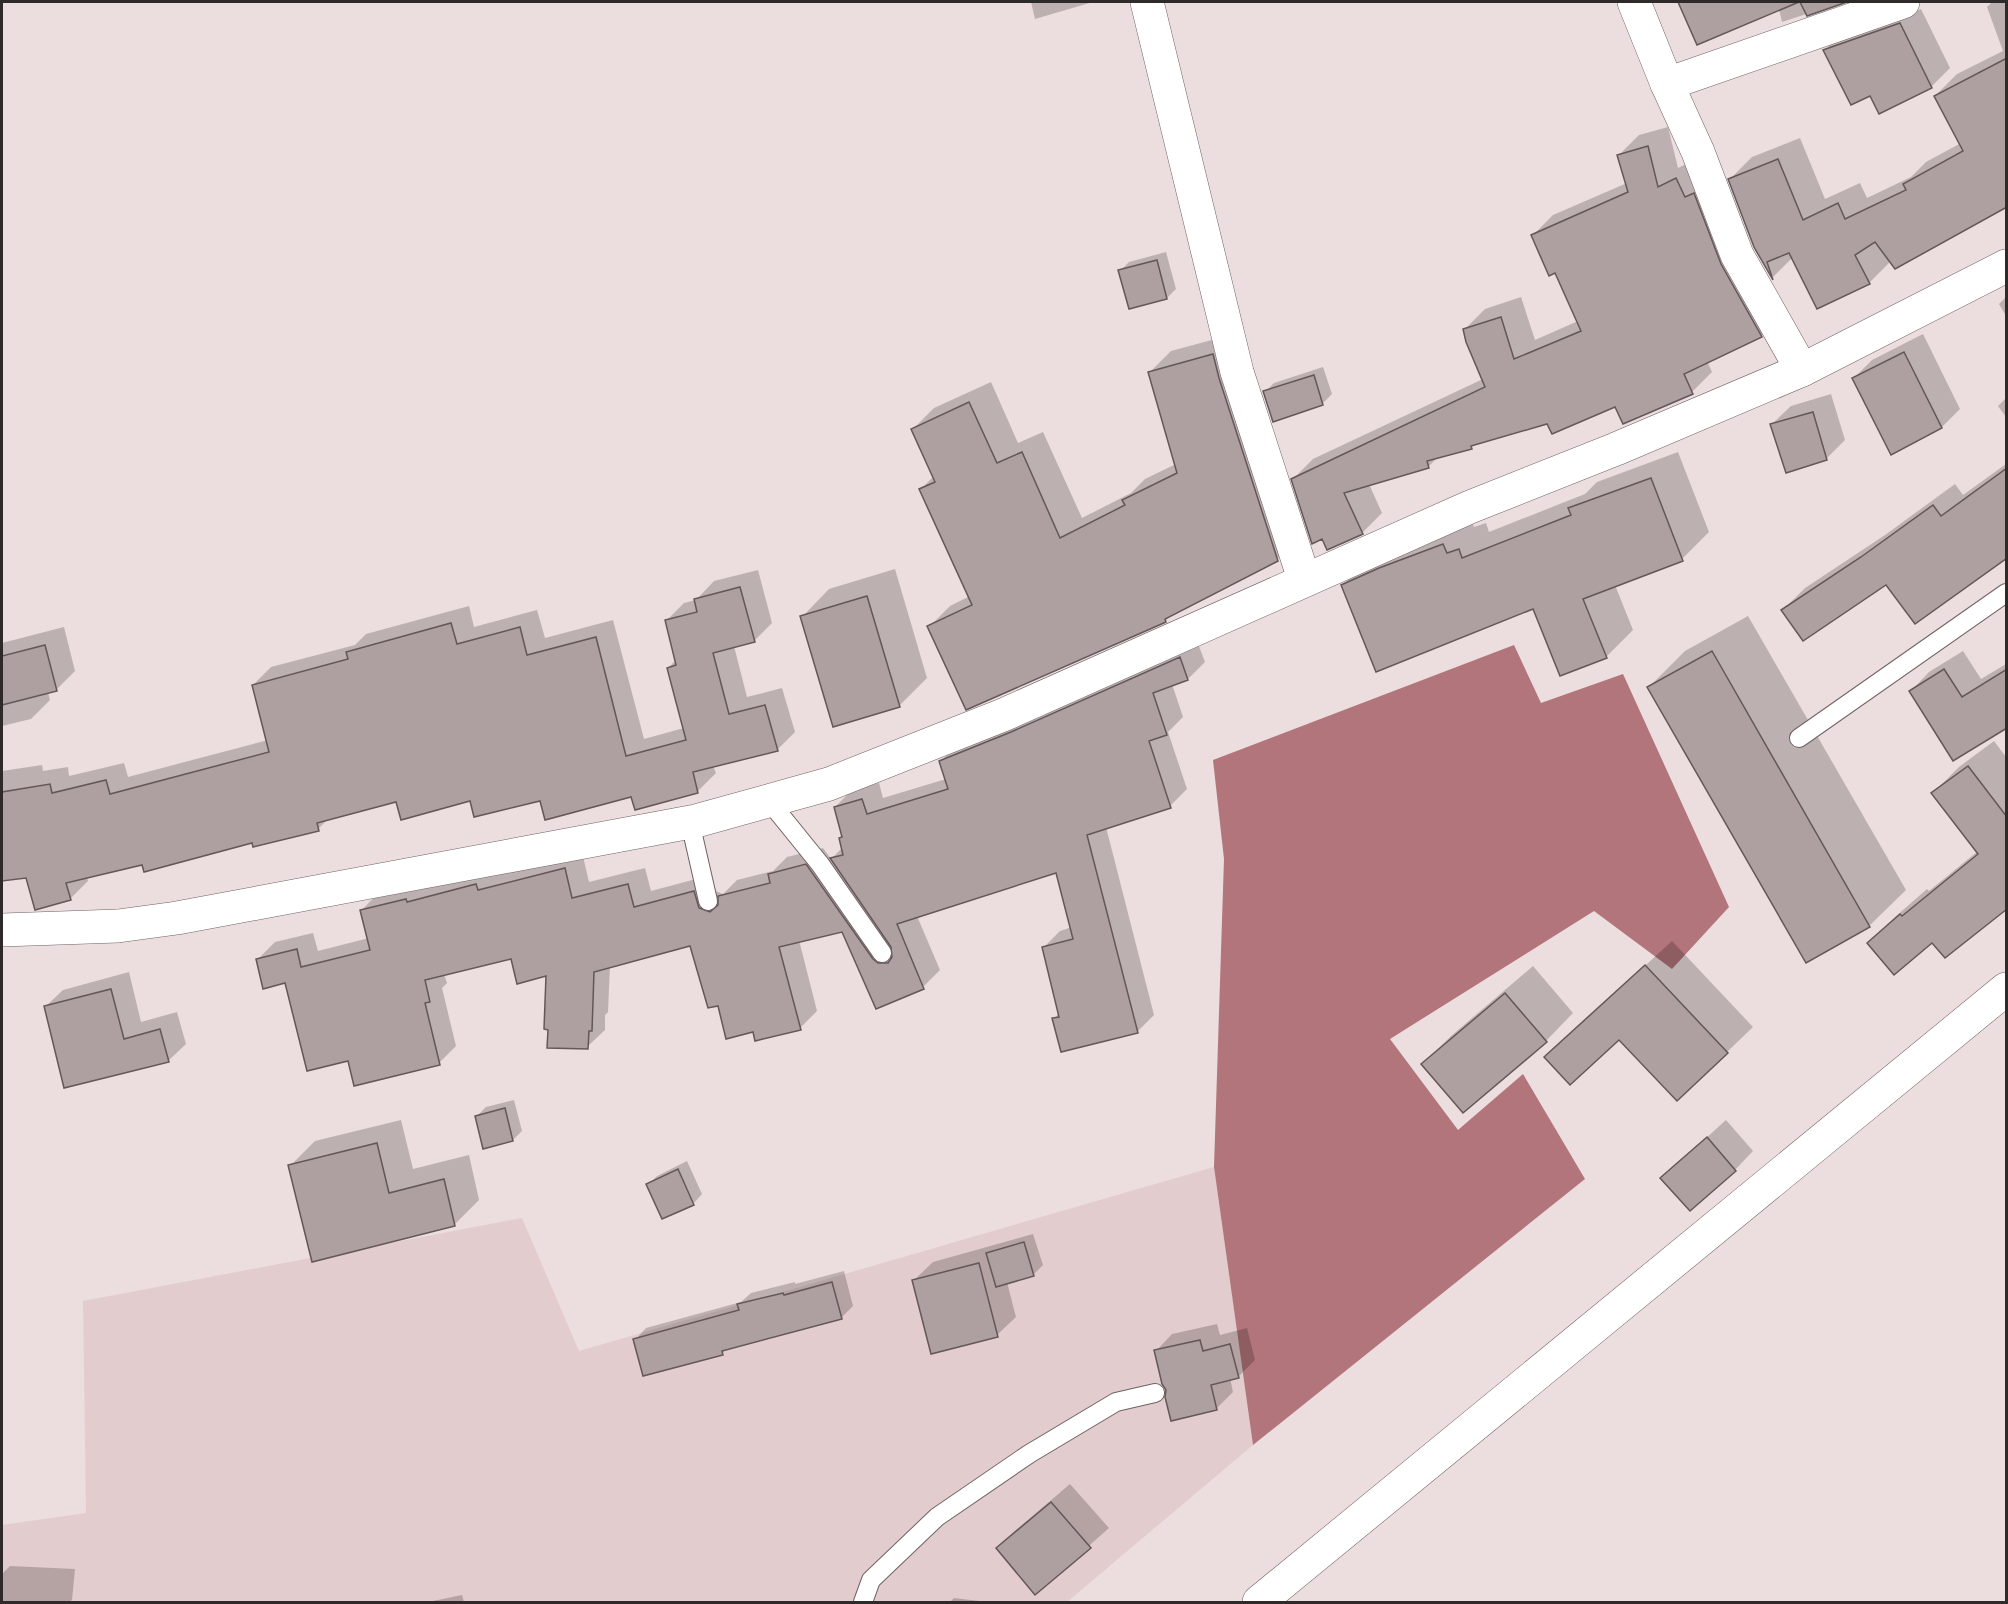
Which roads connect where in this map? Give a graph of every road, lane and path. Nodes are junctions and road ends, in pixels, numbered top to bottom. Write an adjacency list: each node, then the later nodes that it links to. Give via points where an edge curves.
1 (1147, 2): 7 (street, via 1238,372)
2 (1635, 2): 4 (street)
3 (1903, 2): 4 (street)
4 (1666, 84): 6 (street, via 1698,152 1737,255)
5 (2007, 266): 6 (street)
6 (1802, 370): 7 (street)
7 (1304, 579): 10 (street, via 1003,715 829,784)
8 (2007, 593): 9 (lane)
9 (1799, 738)
10 (769, 801): 11 (street); 14 (lane, via 820,864)
11 (690, 822): 12 (lane); 13 (street, via 177,918 118,927)
12 (708, 901)
13 (2, 930)
14 (882, 952)
15 (2007, 989): 18 (street)
16 (1155, 1393): 17 (lane, via 1116,1402 1029,1454 937,1517 871,1580)
17 (863, 1602)
18 (1259, 1602)

